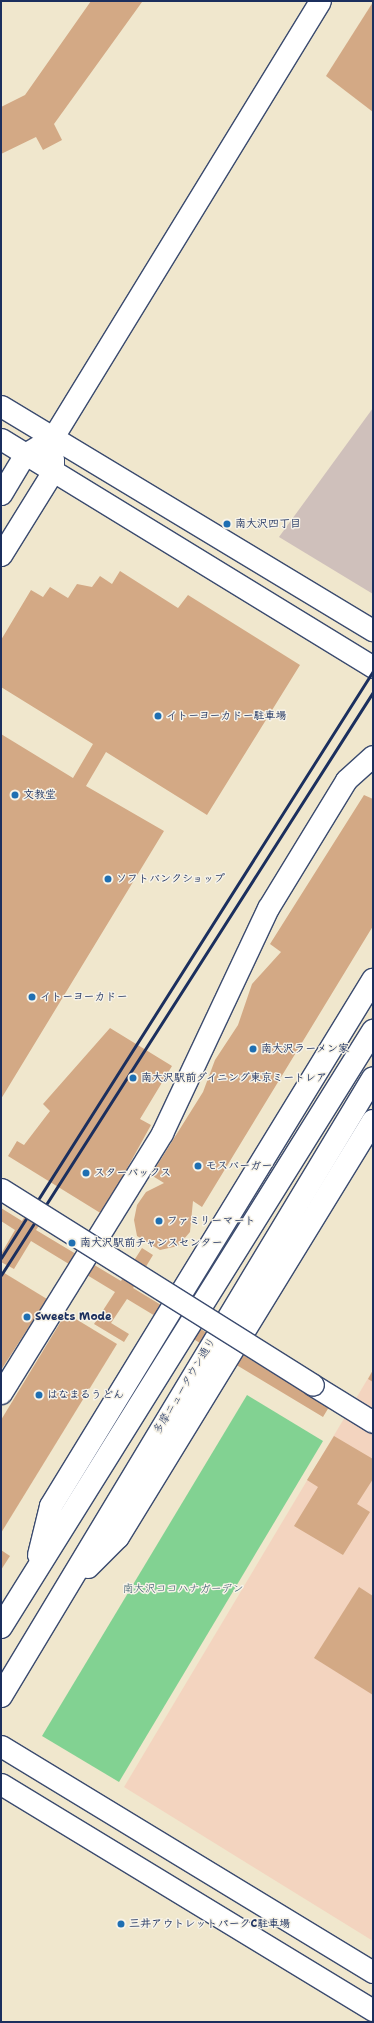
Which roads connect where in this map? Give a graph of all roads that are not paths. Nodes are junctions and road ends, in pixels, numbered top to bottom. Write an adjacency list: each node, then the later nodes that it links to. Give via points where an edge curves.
1 (320, 1): 3 (street)
2 (1, 406): 3 (street)
3 (53, 437): 5 (street); 6 (street); 9 (street)
4 (1, 439): 5 (street)
5 (25, 454): 6 (street); 7 (street)
6 (53, 471): 8 (street); 10 (street)
7 (1, 494)
8 (1, 554)
9 (369, 627)
10 (373, 667)
11 (373, 756): 17 (street, via 346,780 268,908 162,1133)
12 (373, 980): 19 (main road, via 52,1506)
13 (373, 1031): 19 (main road)
14 (373, 1078): 20 (main road, 多摩ニュータウン通り, via 184,1386)
15 (373, 1121): 20 (main road, via 118,1537)
16 (1, 1189): 18 (street, bridge)
17 (1, 1393)
18 (373, 1422)
19 (34, 1574): 21 (main road)
20 (65, 1592): 22 (main road, 多摩ニュータウン通り)
21 (1, 1627)
22 (1, 1696)
23 (1, 1746): 25 (street)
24 (9, 1789): 26 (street)
25 (373, 1972)
26 (373, 2010)

